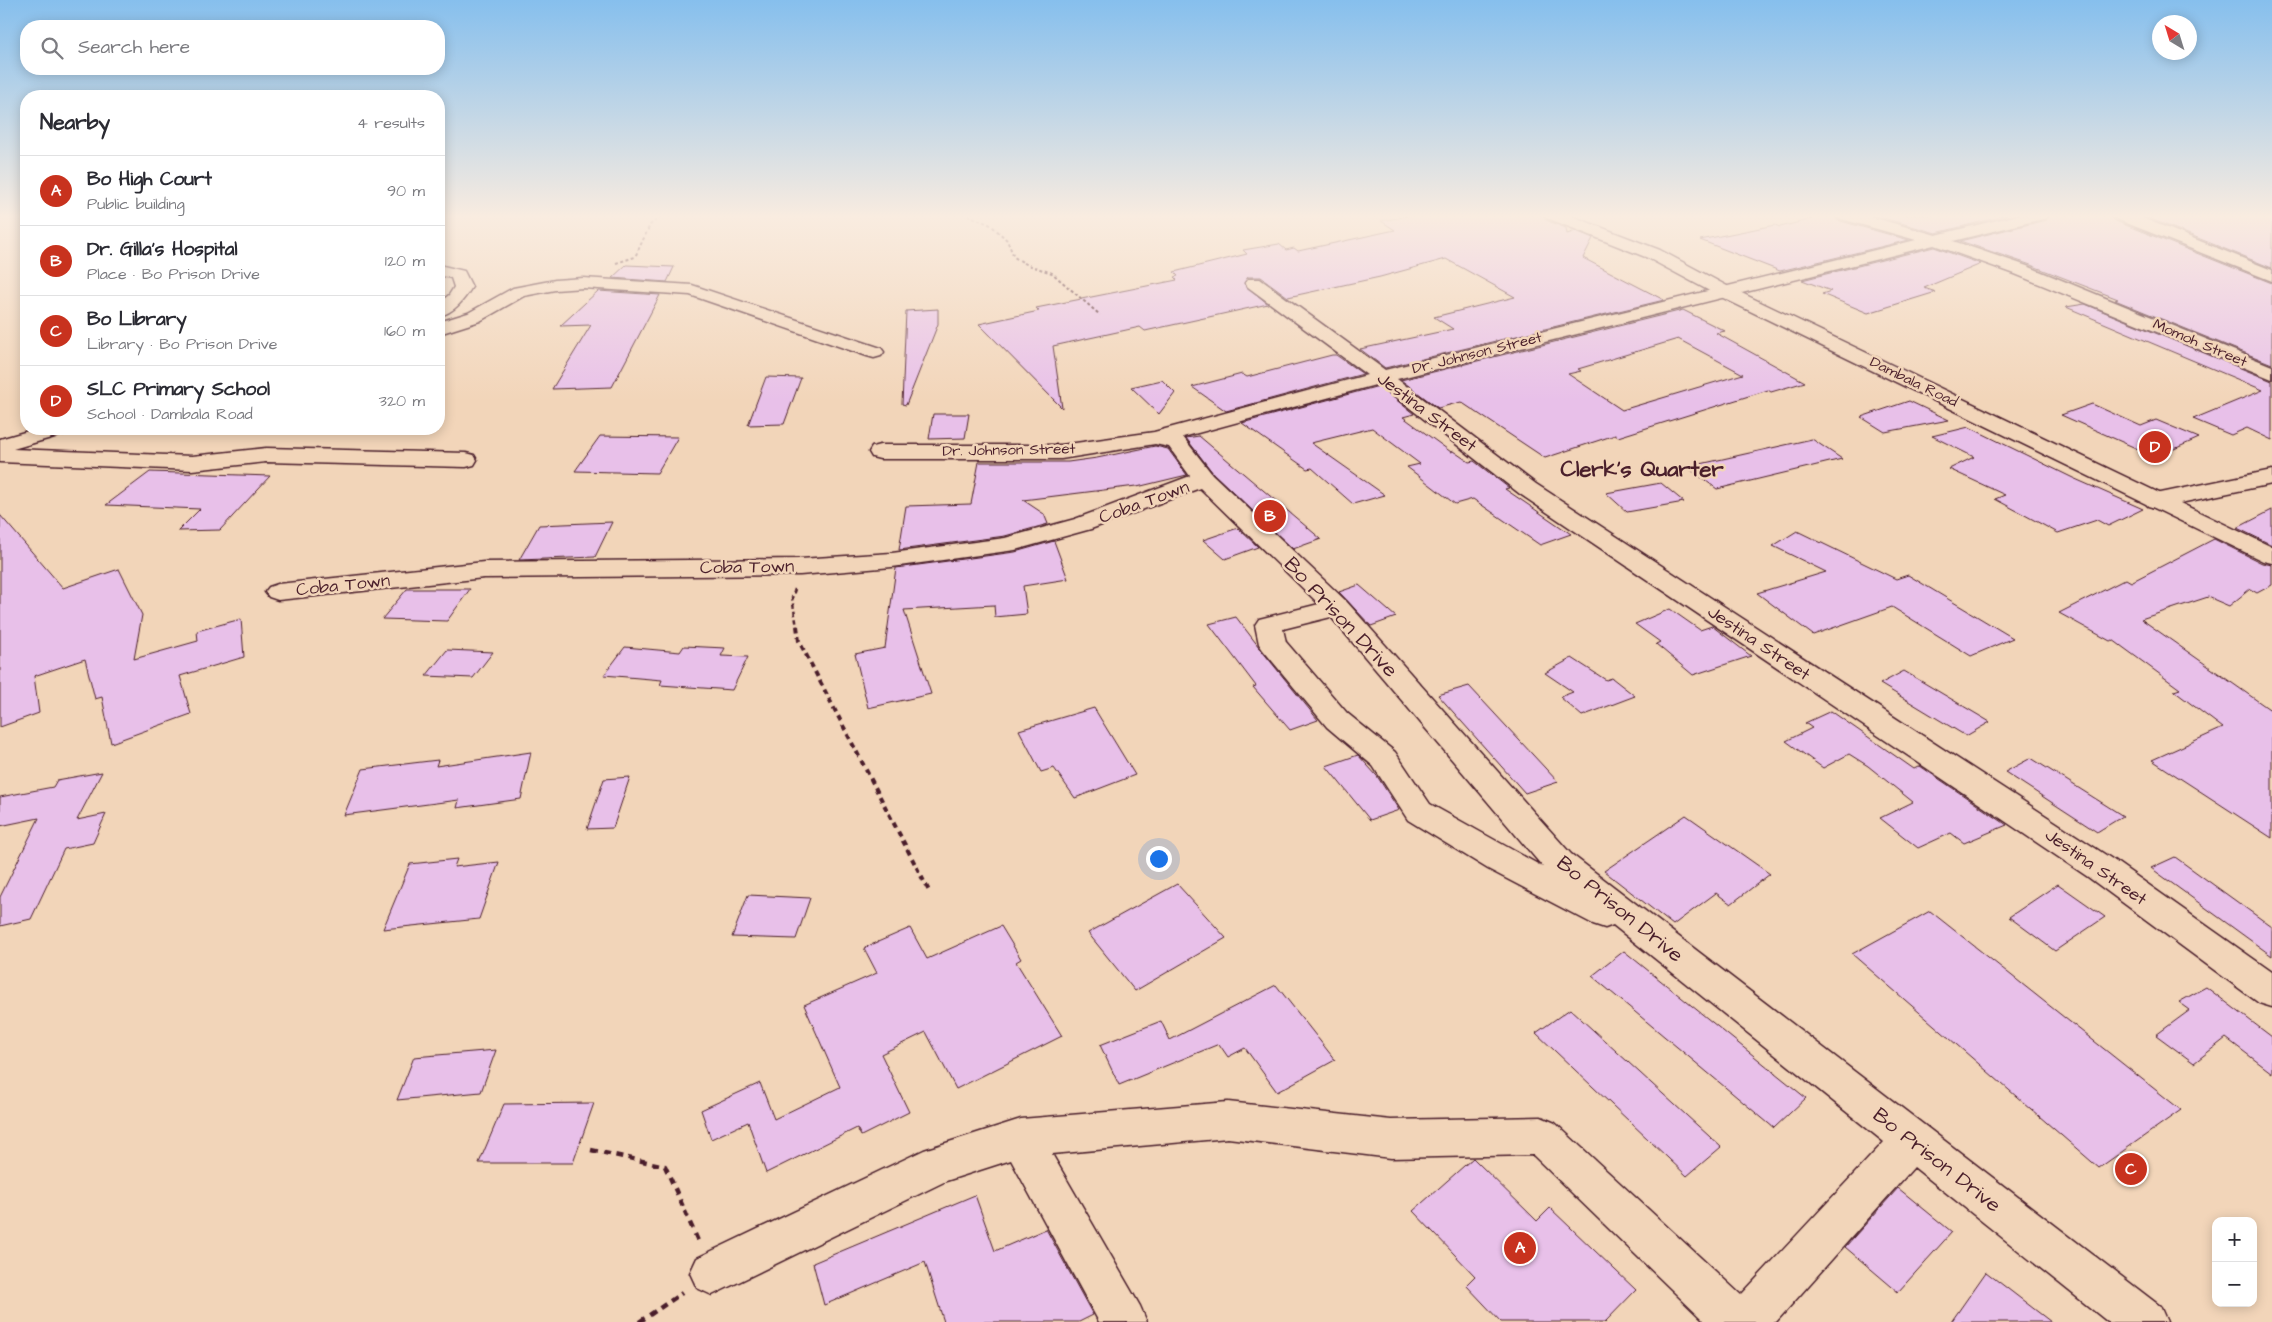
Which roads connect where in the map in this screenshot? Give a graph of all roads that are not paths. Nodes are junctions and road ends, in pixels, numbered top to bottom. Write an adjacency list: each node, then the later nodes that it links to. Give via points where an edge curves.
1 (458, 277): 7 (street, via 463,287)
2 (1696, 277): 6 (street, Dambala Road)
3 (1782, 277): 6 (street, Dr. Johnson Street)
4 (2037, 277): 10 (street, Momoh Street)
5 (1254, 283): 11 (street, Jestina Street)
6 (1723, 291): 11 (street, Dr. Johnson Street); 20 (street, Dambala Road)
7 (445, 306)
8 (445, 326): 9 (street, via 474,317 519,292 555,285 692,290)
9 (874, 352)
10 (2272, 373)
11 (1382, 377): 13 (street, Dr. Johnson Street); 25 (street, Jestina Street, via 1528,489 2100,868)
12 (37, 435): 14 (street)
13 (1155, 438): 15 (street, Dr. Johnson Street, via 1061,452); 19 (street, Bo Prison Drive, via 1176,442)
14 (0, 446)
15 (880, 452)
16 (0, 455): 17 (street, via 192,463 266,455)
17 (466, 460)
18 (2272, 477): 20 (street)
19 (1204, 479): 22 (street, Coba Town, via 1083,524 1006,545 892,560 800,567 484,570); 23 (street, Bo Prison Drive)
20 (2156, 501): 21 (street, Dambala Road)
21 (2272, 556)
22 (278, 592)
23 (1337, 607): 24 (street, Bo Prison Drive, via 1560,863); 24 (street, via 1268,625 1273,644 1337,720 1384,759 1419,812 1500,860)
24 (1662, 943): 27 (street, Bo Prison Drive)
25 (2272, 992)
26 (1021, 1138): 28 (street, via 938,1164); 29 (street); 30 (street, via 1228,1120 1391,1139 1541,1136)
27 (1912, 1140): 31 (street); 32 (street, Bo Prison Drive)
28 (712, 1273)
29 (1124, 1322)
30 (1737, 1322)
31 (1746, 1322)
32 (2144, 1322)

